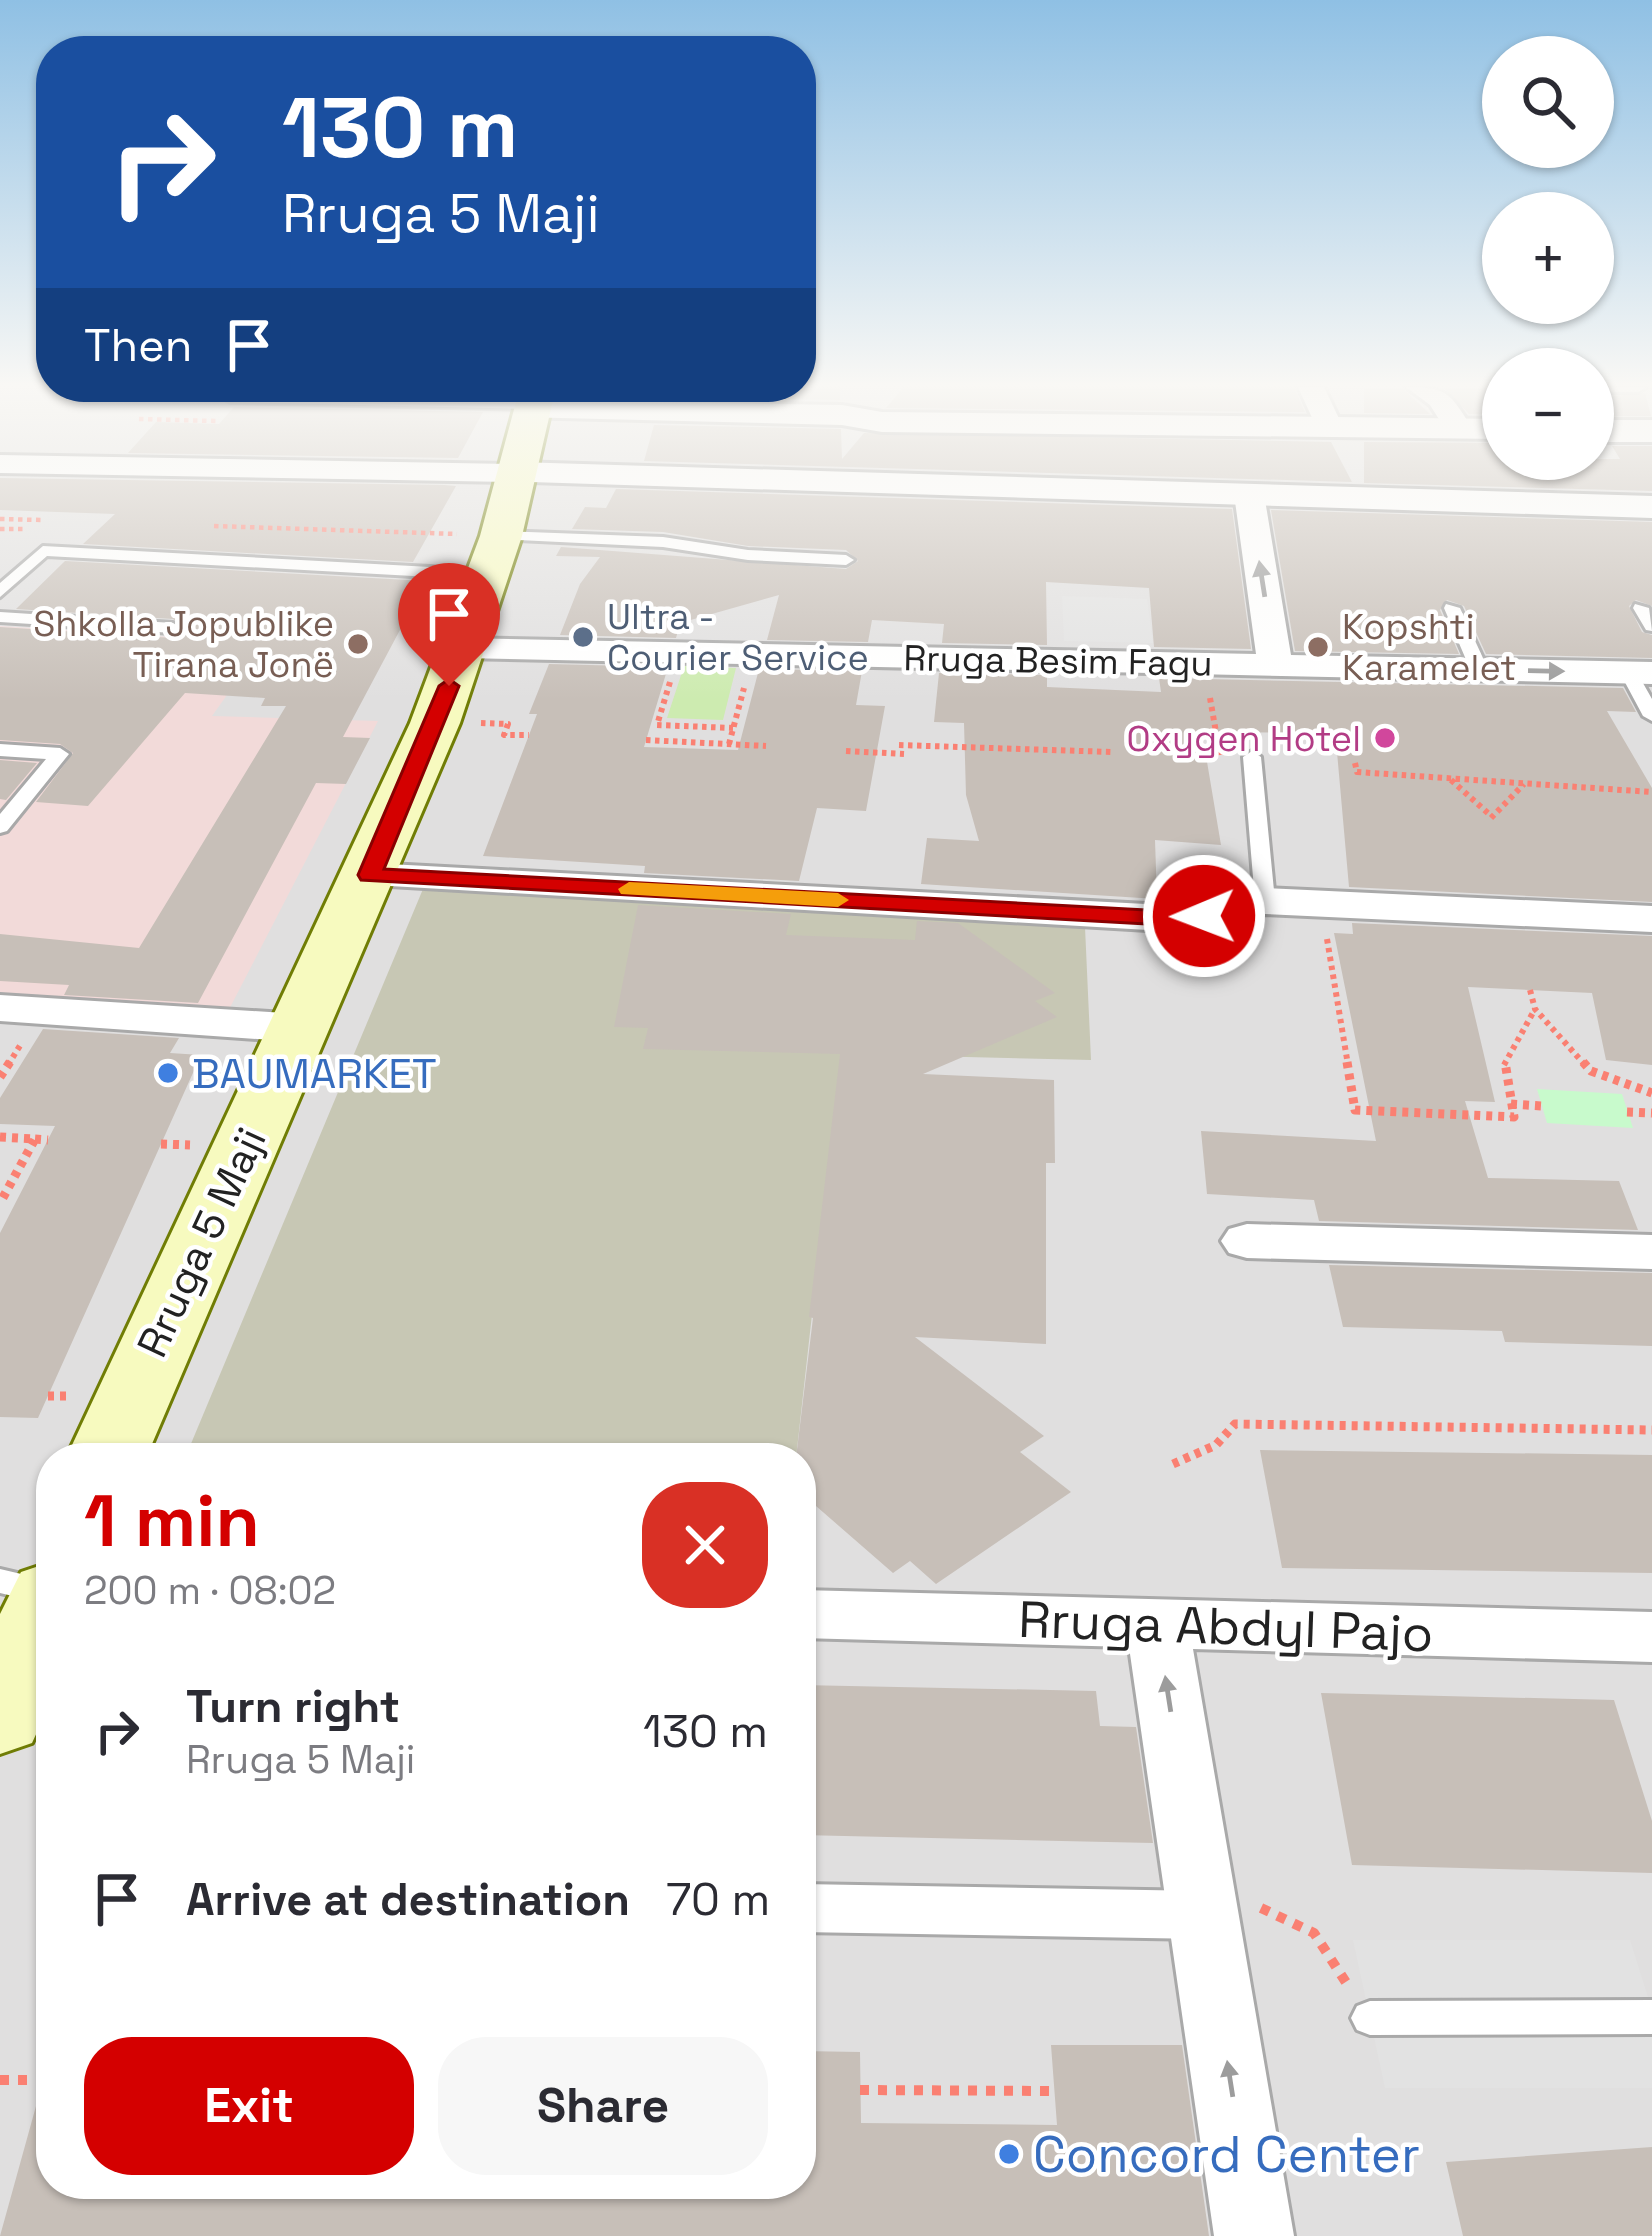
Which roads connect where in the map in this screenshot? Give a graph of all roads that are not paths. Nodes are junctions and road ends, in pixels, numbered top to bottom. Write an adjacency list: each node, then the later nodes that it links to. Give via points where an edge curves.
1 (512, 491): 5 (main road, Rruga 5 Maji)
2 (1161, 491): 3 (street)
3 (1249, 494): 4 (street); 14 (street, one-way to 3)
4 (1652, 507)
5 (494, 555): 6 (lane, via 689,544); 7 (lane, via 43,551); 13 (main road, Rruga 5 Maji)
6 (846, 560)
7 (0, 592)
8 (1452, 608): 15 (lane)
9 (1641, 608): 11 (lane)
10 (0, 617): 12 (lane)
11 (1652, 626)
12 (173, 628)
13 (464, 649): 14 (street, Rruga Besim Fagu); 21 (main road, Rruga 5 Maji)
14 (1275, 665): 15 (street, Rruga Besim Fagu)
15 (1479, 669): 16 (street, Rruga Besim Fagu, one-way to 16)
16 (1640, 673): 17 (lane)
17 (1652, 716)
18 (0, 750): 20 (lane, via 60,754)
19 (1252, 757): 22 (lane)
20 (0, 827)
21 (370, 875): 22 (street, via 1165,918); 25 (main road, Rruga 5 Maji)
22 (1265, 901): 23 (street)
23 (1652, 919)
24 (0, 1008): 25 (street)
25 (301, 1028): 28 (main road, Rruga 5 Maji)
26 (1246, 1241): 27 (street)
27 (1652, 1252)
28 (113, 1443)
29 (0, 1581): 30 (lane)
30 (36, 1590)
31 (816, 1614): 32 (street, Rruga Abdyl Pajo)
32 (1157, 1624): 34 (street, Rruga Abdyl Pajo); 36 (street, one-way to 32)
33 (36, 1630): 35 (main road)
34 (1649, 1646)
35 (0, 1718)
36 (1200, 1896): 37 (street); 40 (street, one-way to 36)
37 (816, 1908)
38 (1652, 2017): 39 (lane)
39 (1370, 2018)
40 (1254, 2236)

